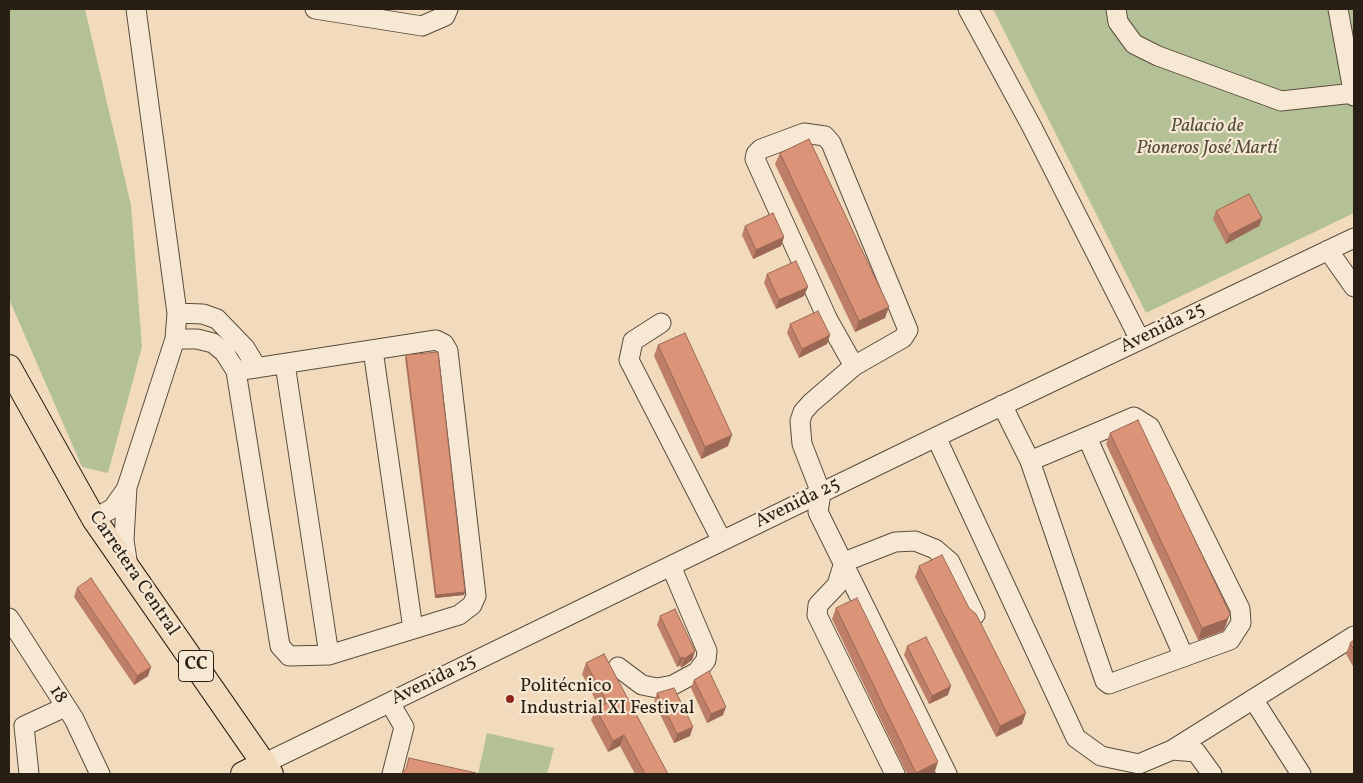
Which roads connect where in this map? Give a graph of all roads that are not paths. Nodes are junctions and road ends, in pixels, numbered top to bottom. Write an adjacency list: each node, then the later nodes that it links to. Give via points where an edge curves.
1 (136, 9): 11 (street)
2 (315, 9): 3 (street, via 422,26 445,16)
3 (448, 9)
4 (968, 9): 14 (street)
5 (1116, 9): 7 (street, via 1118,22 1134,44 1272,98 1281,101)
6 (1338, 9): 7 (street)
7 (1354, 94)
8 (1354, 238): 9 (street, Avenida 25)
9 (1328, 250): 10 (street); 14 (street, Avenida 25)
10 (1354, 287)
11 (177, 313): 13 (street); 19 (street, via 203,314 217,319 245,348)
12 (661, 323): 28 (street, via 633,341 629,360)
13 (176, 339): 20 (street, via 213,343 224,352); 25 (street)
14 (1140, 340): 21 (street, Avenida 25)
15 (373, 350): 16 (street); 34 (street); 34 (street, via 436,340 448,351 476,596 472,605 459,615)
16 (286, 364): 19 (street); 37 (street)
17 (9, 366): 27 (main road, Carretera Central / CC)
18 (854, 366): 18 (street, via 828,320 755,159 761,149 804,132 825,136 831,143 907,324 908,330 903,338); 26 (street, via 811,403 800,421 802,444)
19 (257, 368): 20 (street)
20 (236, 371): 37 (street, via 280,646 289,656)
21 (1002, 405): 22 (street, Avenida 25); 24 (street)
22 (936, 437): 26 (street, Avenida 25); 43 (street, via 1076,738 1101,756 1139,764)
23 (1087, 437): 24 (street); 38 (street); 38 (street, via 1134,417 1150,427 1240,609 1241,623 1230,640)
24 (1030, 461): 38 (street, via 1105,681 1109,684)
25 (127, 487): 27 (street, via 113,508); 31 (street, via 124,540)
26 (821, 493): 28 (street, Avenida 25); 29 (street, via 818,512)
27 (94, 519): 31 (main road, Carretera Central / CC)
28 (722, 541): 30 (street, Avenida 25)
29 (844, 562): 32 (street, via 895,542 915,541 935,549 950,562); 49 (street, via 837,585 818,606 817,615); 50 (street)
30 (671, 566): 39 (street, via 707,651 706,660 696,672 673,685 657,688 642,686); 41 (street, Avenida 25)
31 (128, 568): 44 (main road, Carretera Central / CC)
32 (975, 615)
33 (9, 618): 36 (street, 18)
34 (413, 630): 37 (street)
35 (1354, 636): 40 (street)
36 (14, 640): 42 (street, 18)
37 (328, 655)
38 (1184, 657)
39 (618, 667)
40 (1253, 699): 43 (street); 52 (street)
41 (390, 703): 44 (street, Avenida 25); 48 (street, via 404,727)
42 (65, 707): 45 (street, via 24,726); 46 (street, 18)
43 (1172, 750): 51 (street, via 1196,752)
44 (268, 769): 47 (main road, Avenida 25)
45 (30, 774)
46 (100, 774)
47 (243, 774)
48 (392, 774)
49 (895, 774)
50 (947, 774)
51 (1212, 774)
52 (1301, 774)

